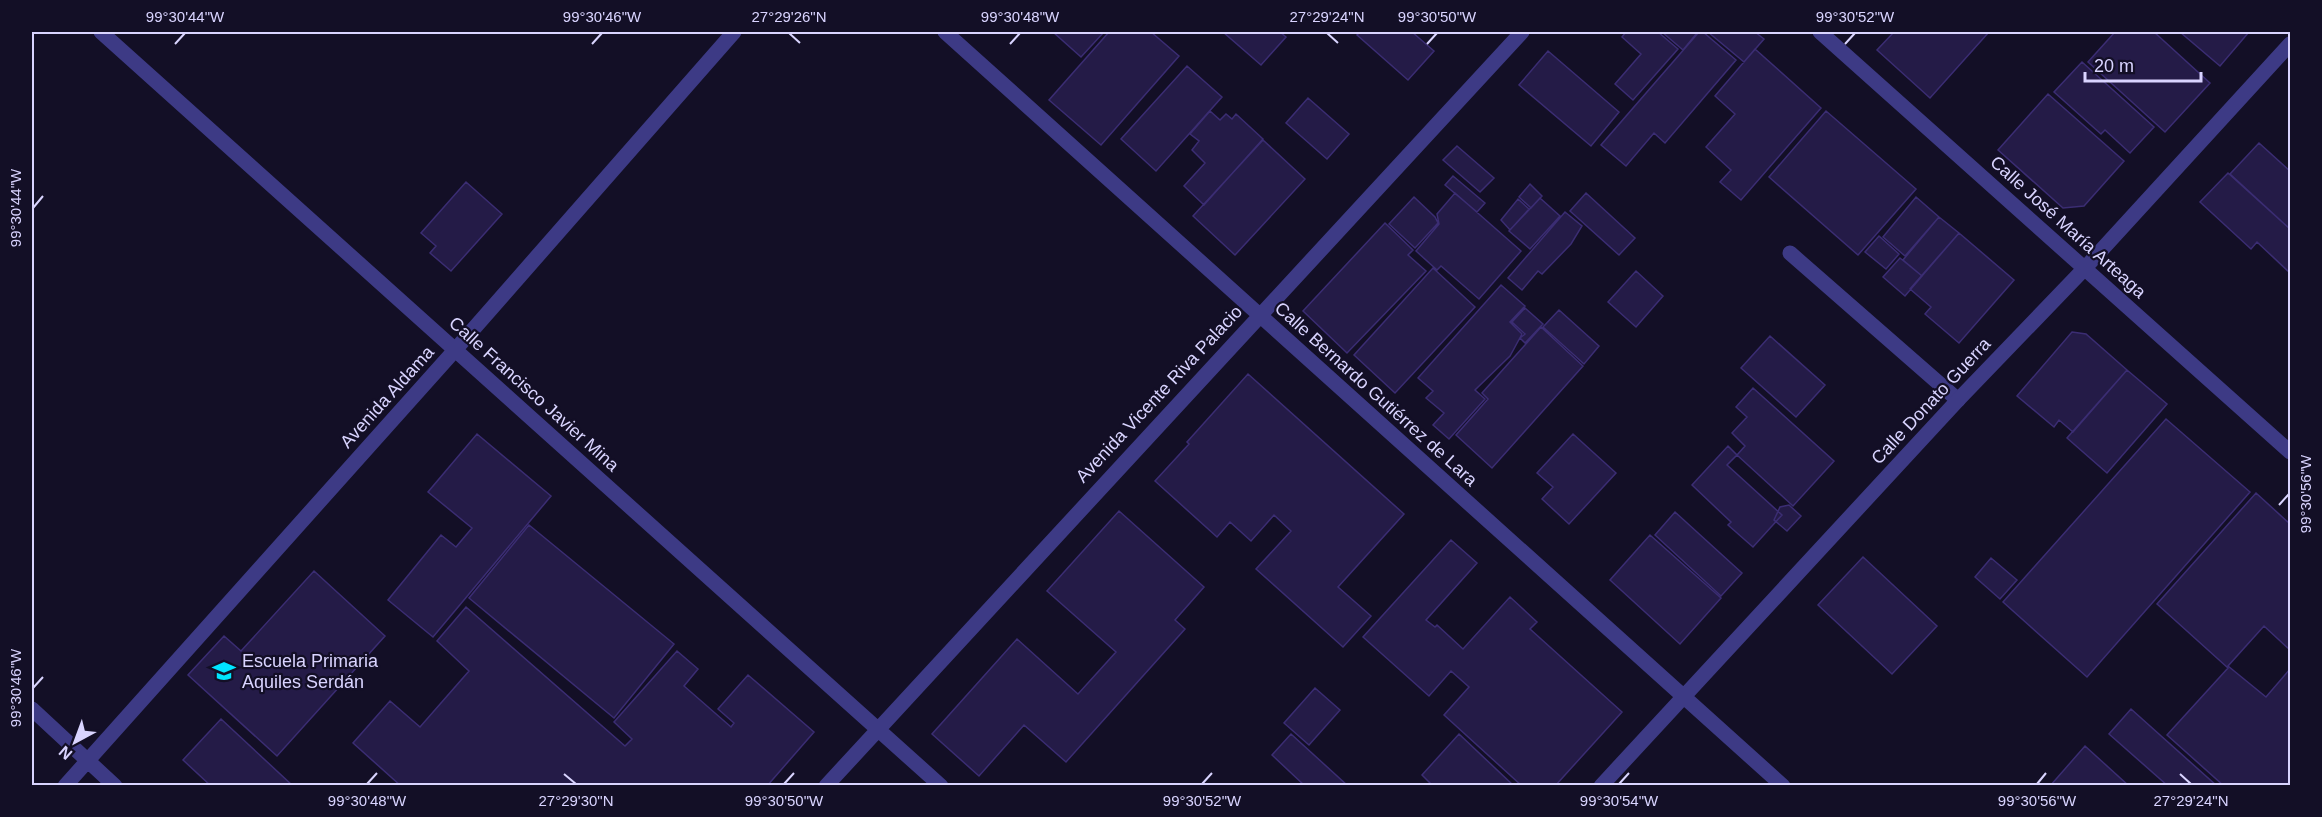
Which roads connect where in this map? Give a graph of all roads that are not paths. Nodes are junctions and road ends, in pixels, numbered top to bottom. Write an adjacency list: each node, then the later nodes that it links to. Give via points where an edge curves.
1 (101, 32): 10 (street, Calle Francisco Javier Mina)
2 (734, 32): 10 (street, Avenida Aldama)
3 (945, 32): 9 (street, Calle Bernardo Gutiérrez de Lara)
4 (1522, 32): 9 (street, Avenida Vicente Riva Palacio)
5 (1820, 32): 8 (street, Calle José María Arteaga)
6 (2290, 44): 8 (street, Calle Donato Guerra)
7 (1790, 253): 11 (street)
8 (2085, 268): 11 (street, Calle Donato Guerra); 12 (street, Calle José María Arteaga)
9 (1258, 315): 13 (street, Calle Bernardo Gutiérrez de Lara); 15 (street, Avenida Vicente Riva Palacio)
10 (455, 350): 15 (street, Calle Francisco Javier Mina); 16 (street, Avenida Aldama)
11 (1958, 400): 13 (street, Calle Donato Guerra)
12 (2290, 452)
13 (1685, 695): 21 (street, Calle Donato Guerra); 22 (street, Calle Bernardo Gutiérrez de Lara)
14 (32, 709): 16 (street)
15 (877, 729): 19 (street, Avenida Vicente Riva Palacio); 20 (street, Calle Francisco Javier Mina)
16 (88, 760): 17 (street, Avenida Aldama); 18 (street)
17 (65, 786)
18 (115, 786)
19 (826, 786)
20 (940, 786)
21 (1601, 786)
22 (1783, 786)

